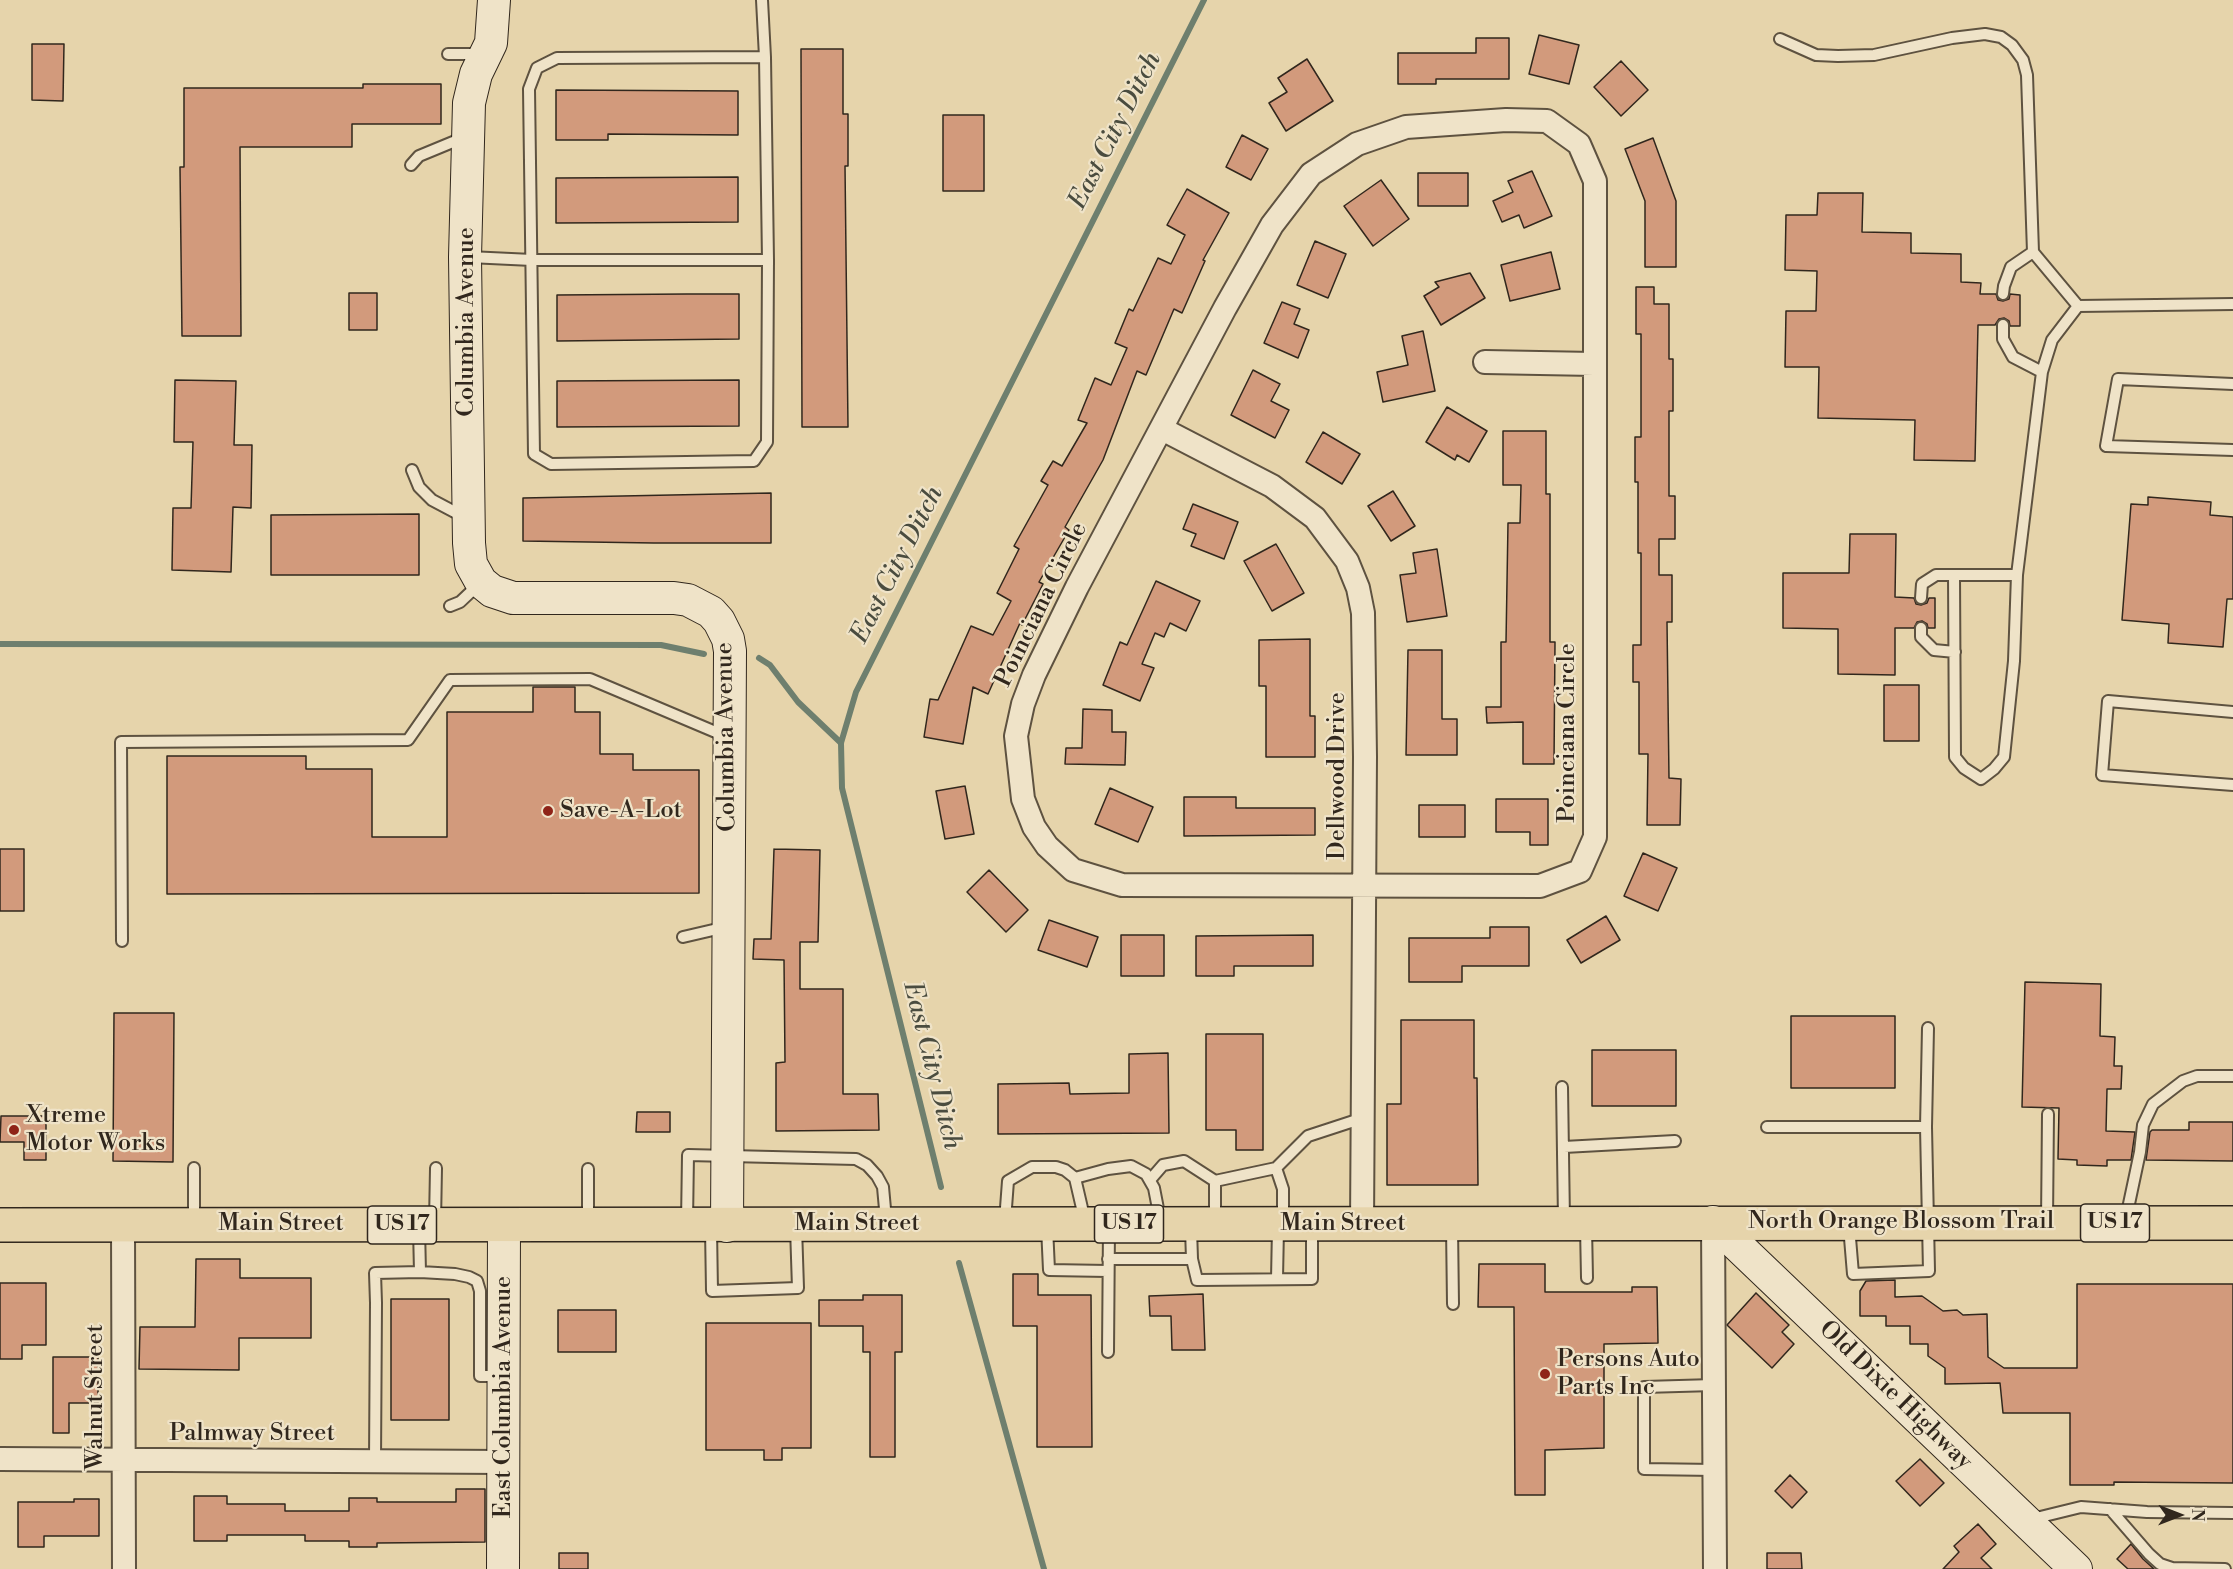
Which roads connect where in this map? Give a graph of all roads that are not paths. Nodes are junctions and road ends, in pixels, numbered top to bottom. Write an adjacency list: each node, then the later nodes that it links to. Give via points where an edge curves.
1 (494, 0): 5 (street, Columbia Avenue, via 494,28)
2 (762, 0): 6 (lane)
3 (1780, 39): 9 (lane, via 1816,55 1838,56 1874,55 1985,34 2001,37 2012,45 2023,60 2027,75)
4 (448, 54): 5 (lane)
5 (486, 54): 7 (street, Columbia Avenue, via 471,86)
6 (765, 57): 11 (lane, via 557,58 537,68 529,89); 12 (lane)
7 (468, 136): 8 (lane, via 419,156); 10 (street, Columbia Avenue)
8 (411, 165)
9 (2033, 252): 13 (lane, via 2011,267); 15 (lane)
10 (465, 257): 11 (lane); 24 (street, Columbia Avenue)
11 (532, 260): 12 (lane); 12 (lane, via 534,454 551,464 754,461 767,442)
12 (768, 260)
13 (2003, 294)
14 (2233, 304): 15 (lane)
15 (2078, 306): 19 (lane, via 2052,340)
16 (2002, 326): 19 (lane, via 2002,339 2013,357)
17 (1485, 362): 18 (street)
18 (1594, 364): 21 (street, Poinciana Circle, via 1595,182 1579,144 1547,121 1406,127 1357,144 1311,174 1272,225); 35 (street, Poinciana Circle, via 1595,837 1580,871 1540,886)
19 (2042, 372): 26 (lane)
20 (2233, 384): 22 (lane, via 2118,379 2106,446)
21 (1162, 429): 35 (street, Dellwood Drive, via 1272,486 1315,518 1347,561 1363,613); 35 (street, Poinciana Circle, via 1077,587 1023,704 1016,736 1018,766 1023,799 1034,827 1047,846 1073,870 1122,885)
22 (2233, 450)
23 (412, 470): 24 (lane, via 419,487 432,500)
24 (469, 519): 27 (street, Columbia Avenue, via 471,564)
25 (1954, 575): 26 (lane); 28 (lane, via 1936,575 1922,584); 31 (lane)
26 (2017, 575): 31 (lane, via 2014,661 2004,757 1981,778 1954,757)
27 (481, 582): 29 (lane); 33 (street, Columbia Avenue, via 492,591 513,598 674,598 701,605 719,621 728,639)
28 (1921, 598)
29 (450, 606)
30 (1921, 628): 31 (lane, via 1921,637 1934,650)
31 (1954, 652)
32 (2233, 712): 34 (lane, via 2108,701 2102,775)
33 (730, 738): 36 (street, Columbia Avenue); 38 (lane, via 590,679 450,680 408,740 121,742)
34 (2233, 785)
35 (1365, 885): 43 (street, Dellwood Drive)
36 (729, 926): 37 (lane); 48 (street, Columbia Avenue)
37 (683, 937)
38 (122, 940)
39 (1928, 1028): 45 (lane)
40 (2233, 1076): 60 (lane, via 2197,1076 2183,1081 2153,1104 2143,1125)
41 (1562, 1087): 47 (lane)
42 (2048, 1114): 59 (lane)
43 (1363, 1118): 51 (lane, via 1308,1136); 75 (street, Dellwood Drive)
44 (1767, 1127): 45 (lane)
45 (1926, 1127): 58 (lane)
46 (1675, 1141): 47 (lane)
47 (1564, 1147): 70 (lane, via 1562,1188)
48 (727, 1156): 63 (lane, via 856,1160 867,1165 883,1187); 78 (street, Columbia Avenue)
49 (194, 1168): 62 (lane)
50 (436, 1168): 73 (lane)
51 (1276, 1168): 55 (lane); 68 (lane)
52 (588, 1169): 77 (lane)
53 (1075, 1178): 54 (lane, via 1131,1166); 64 (lane, via 1056,1167 1032,1167 1008,1181); 66 (lane)
54 (1150, 1180): 55 (lane, via 1163,1165 1184,1161); 67 (lane)
55 (1215, 1181): 67 (lane)
56 (1713, 1222): 57 (main road, North Orange Blossom Trail / US 17); 70 (main road, Main Street / US 17); 88 (street); 96 (street, Old Dixie Highway)
57 (1848, 1223): 58 (main road, North Orange Blossom Trail / US 17); 58 (lane, via 1853,1274 1929,1271)
58 (1927, 1223): 59 (main road, North Orange Blossom Trail / US 17)
59 (2047, 1223): 60 (main road, North Orange Blossom Trail / US 17)
60 (2125, 1223): 61 (main road, North Orange Blossom Trail / US 17)
61 (2233, 1223)
62 (194, 1224): 72 (main road, Main Street / US 17); 73 (main road, Main Street / US 17)
63 (886, 1224): 64 (main road, Main Street / US 17); 74 (main road, Main Street / US 17)
64 (1004, 1224): 65 (main road, Main Street / US 17)
65 (1047, 1224): 66 (main road, Main Street / US 17); 81 (lane, via 1049,1270)
66 (1097, 1224): 67 (main road, Main Street / US 17); 79 (lane)
67 (1189, 1224): 68 (main road, Main Street / US 17); 80 (lane)
68 (1291, 1224): 75 (main road, Main Street / US 17); 84 (lane); 84 (lane, via 1312,1279)
69 (1452, 1224): 70 (main road, Main Street / US 17); 75 (main road, Main Street / US 17); 86 (lane)
70 (1575, 1224): 83 (lane)
71 (0, 1225): 72 (main road, Main Street / US 17)
72 (123, 1225): 90 (street, Walnut Street)
73 (427, 1225): 76 (main road, Main Street / US 17); 82 (lane)
74 (796, 1225): 78 (main road, Main Street / US 17); 78 (lane, via 798,1288 712,1291)
75 (1362, 1225)
76 (504, 1226): 77 (main road, Main Street / US 17); 85 (street, East Columbia Avenue)
77 (588, 1226): 78 (main road, Main Street / US 17)
78 (708, 1226)
79 (1108, 1258): 80 (lane); 81 (lane)
80 (1192, 1259): 84 (lane, via 1197,1280)
81 (1108, 1270): 87 (lane)
82 (420, 1272): 85 (lane, via 469,1276); 91 (lane, via 375,1273)
83 (1587, 1278)
84 (1277, 1279)
85 (492, 1295): 92 (street, East Columbia Avenue, via 504,1376)
86 (1453, 1304)
87 (1108, 1352)
88 (1714, 1385): 93 (street); 93 (lane, via 1644,1387 1644,1469)
89 (0, 1459): 90 (street, Palmway Street)
90 (123, 1460): 91 (street, Palmway Street); 98 (street, Walnut Street)
91 (375, 1461): 92 (street, Palmway Street)
92 (504, 1462): 99 (street, East Columbia Avenue)
93 (1715, 1470): 100 (street)
94 (2110, 1509): 95 (lane); 96 (lane, via 2081,1507); 102 (lane, via 2160,1564 2172,1568)
95 (2233, 1514)
96 (2026, 1521): 101 (street, Old Dixie Highway)
97 (2233, 1568): 102 (lane)
98 (124, 1569)
99 (503, 1569)
100 (1715, 1569)
101 (2076, 1569)
102 (2227, 1569)

